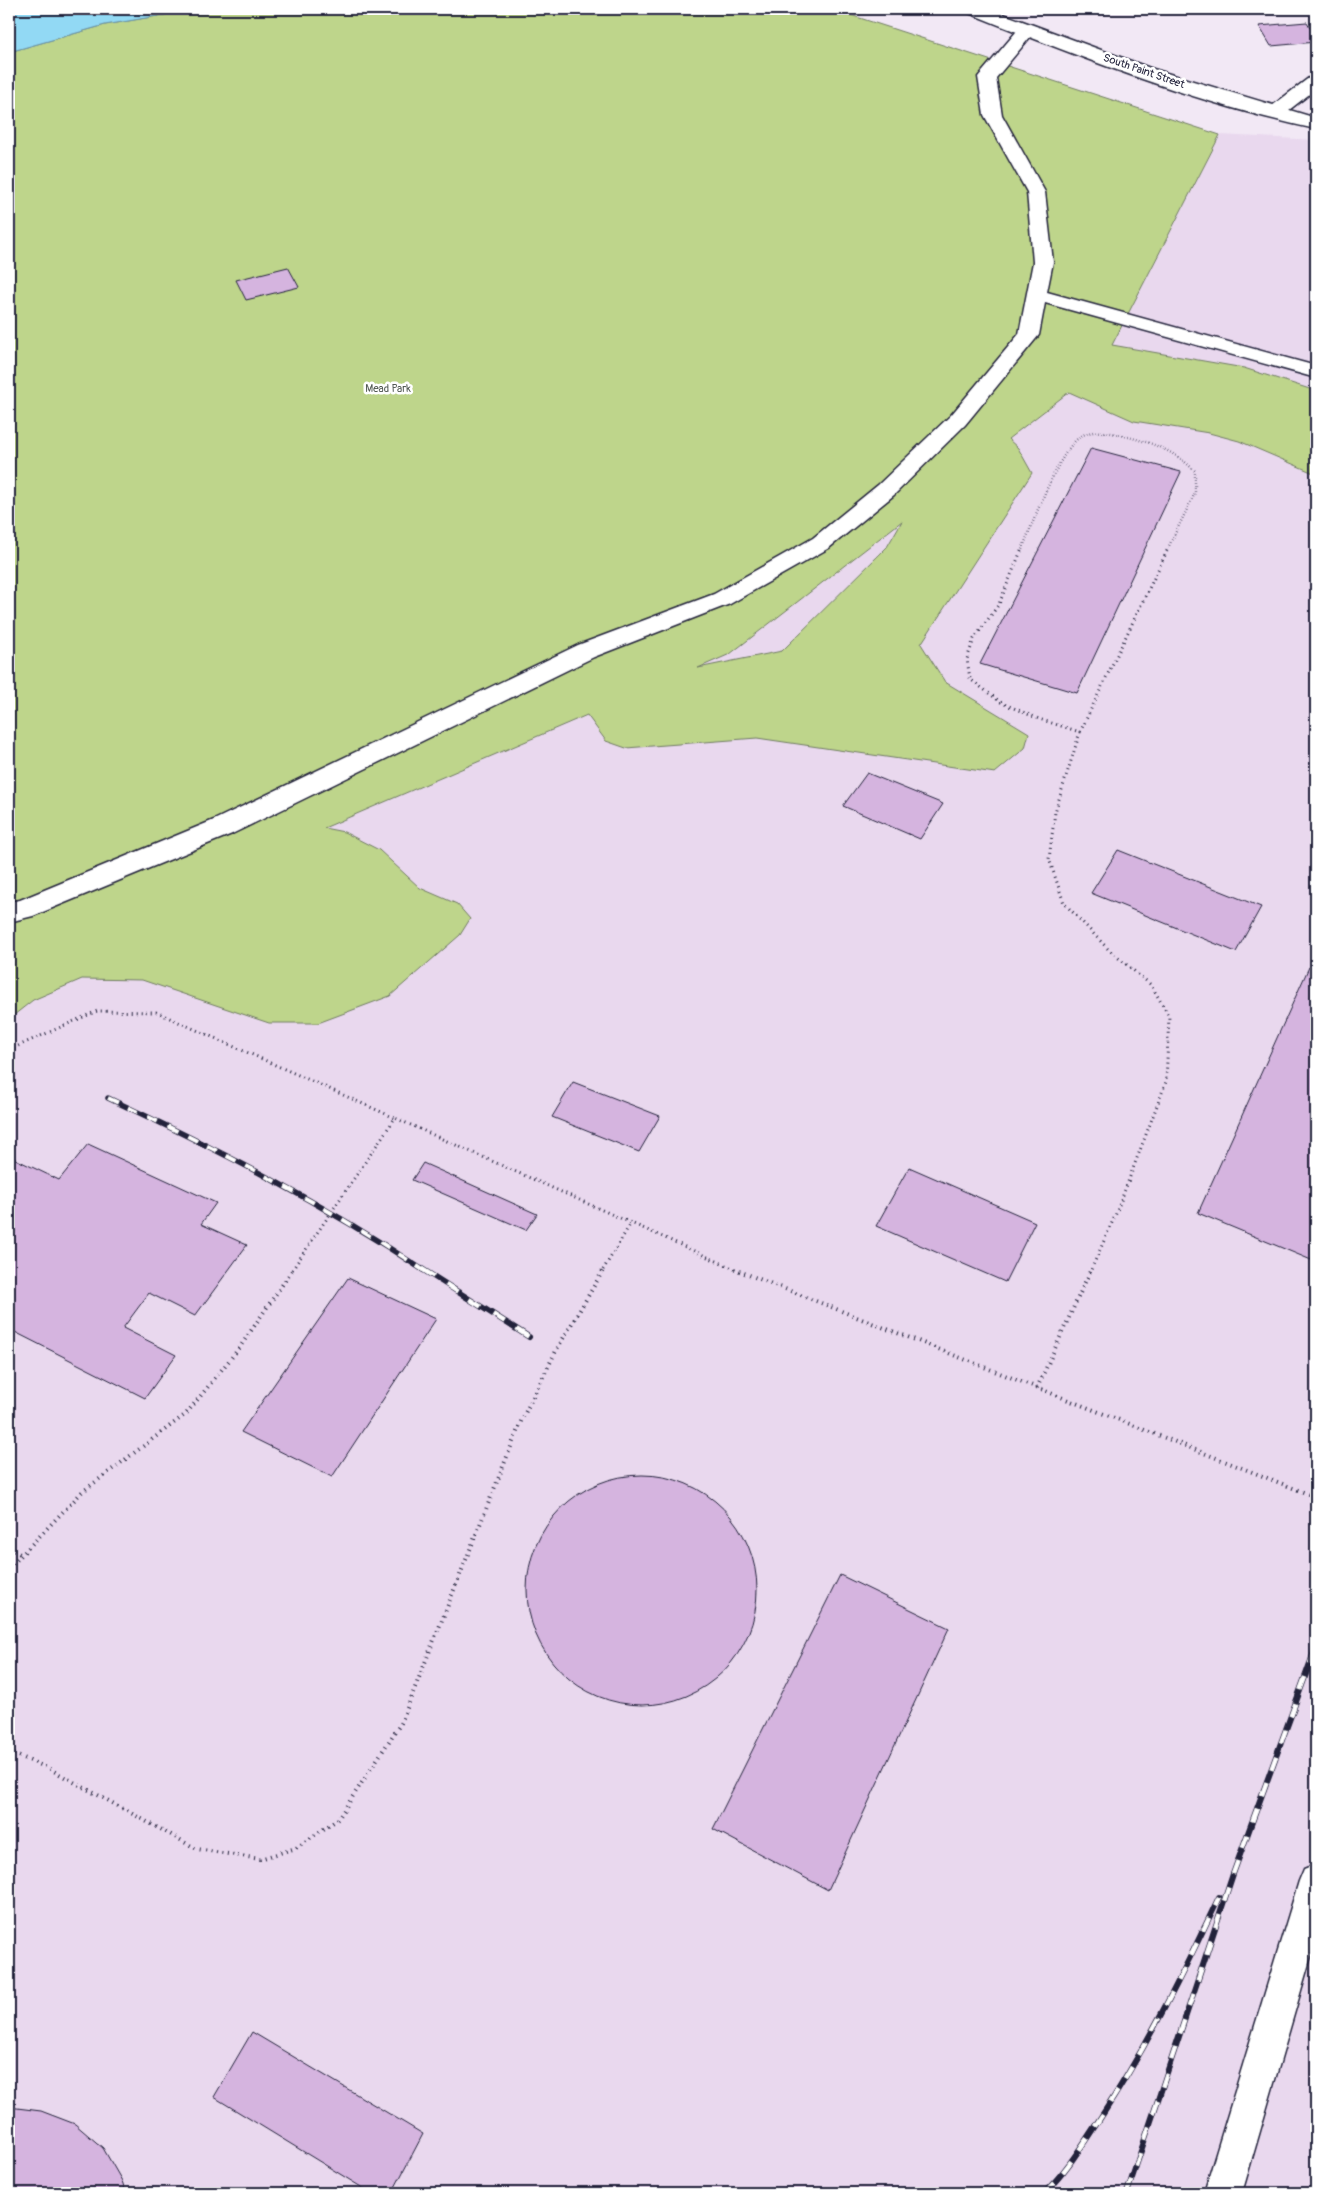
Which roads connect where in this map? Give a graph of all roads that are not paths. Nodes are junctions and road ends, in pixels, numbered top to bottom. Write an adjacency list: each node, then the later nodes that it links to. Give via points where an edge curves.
1 (975, 9): 2 (main road, South Paint Street)
2 (1027, 30): 4 (main road, South Paint Street); 6 (main road, via 987,77 993,115 1036,192 1042,262)
3 (1316, 81): 4 (main road)
4 (1274, 113): 5 (main road, South Paint Street)
5 (1316, 124)
6 (1037, 294): 7 (main road); 8 (main road, via 1030,336 958,420 886,490 821,543 722,599 586,651 223,827 24,909)
7 (1316, 372)
8 (9, 912)
9 (1316, 1881): 10 (main road)
10 (1223, 2193)

